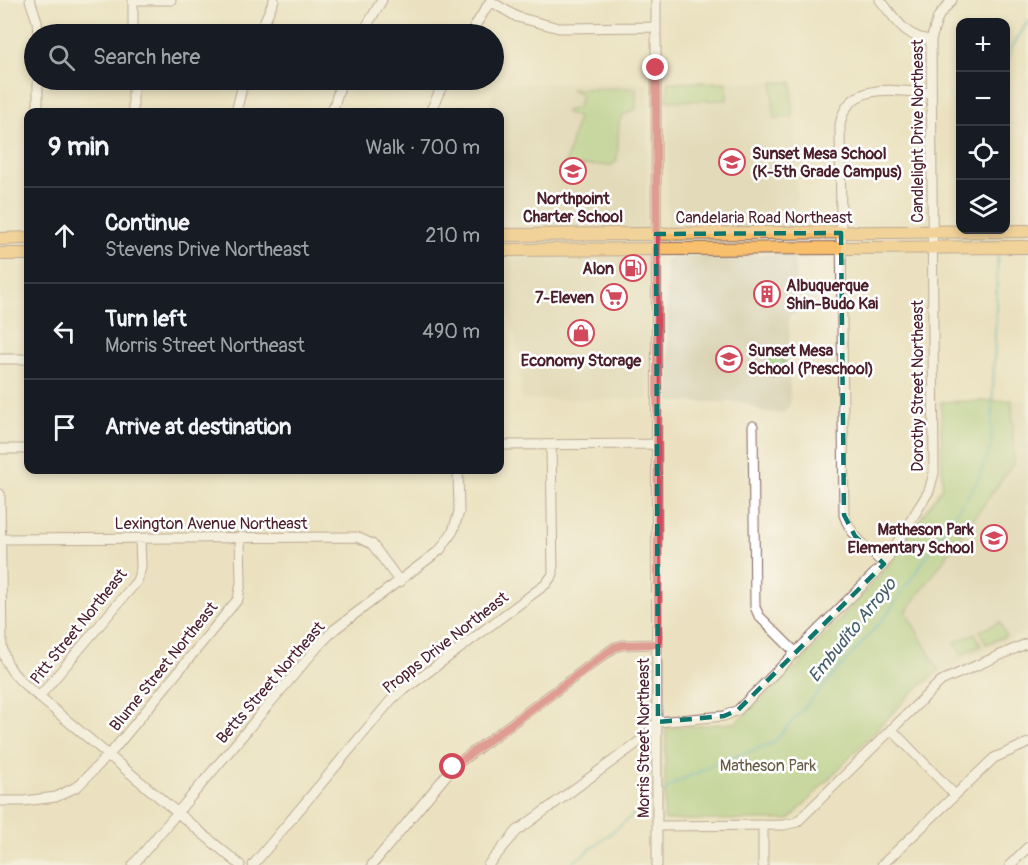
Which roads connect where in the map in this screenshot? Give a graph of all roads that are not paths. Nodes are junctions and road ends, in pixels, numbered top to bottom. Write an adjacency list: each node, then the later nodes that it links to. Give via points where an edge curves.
1 (30, 0): 10 (street)
2 (133, 0): 3 (street); 11 (street)
3 (171, 0)
4 (274, 0): 12 (street)
5 (382, 0): 13 (street)
6 (656, 0): 15 (street, Morris Street Northeast)
7 (880, 0): 16 (street, via 910,35)
8 (952, 0): 16 (street, Candlelight Drive Northeast, via 938,17)
9 (490, 1): 14 (street); 15 (street, via 517,17 559,28)
10 (36, 24)
11 (133, 24)
12 (263, 24)
13 (368, 24)
14 (476, 24)
15 (656, 27): 31 (street, Morris Street Northeast)
16 (931, 40): 22 (street, Candlelight Drive Northeast)
17 (38, 90): 23 (street)
18 (133, 90): 24 (street)
19 (242, 90): 25 (street)
20 (339, 90): 26 (street)
21 (440, 90): 27 (street)
22 (931, 93): 29 (street, Candlelight Drive Northeast); 30 (street, via 868,92 858,95 845,109 840,125)
23 (38, 108)
24 (133, 108)
25 (237, 108)
26 (334, 108)
27 (432, 108)
28 (1028, 231): 29 (main road, Candelaria Road Northeast)
29 (932, 232): 30 (main road, Candelaria Road Northeast); 35 (street, Dorothy Street Northeast)
30 (841, 233): 31 (main road, Candelaria Road Northeast); 37 (street)
31 (656, 234): 32 (main road, Candelaria Road Northeast); 38 (street, Morris Street Northeast)
32 (504, 235)
33 (0, 238): 34 (main road)
34 (24, 238)
35 (932, 247): 36 (main road, Candelaria Road Northeast); 37 (main road, Candelaria Road Northeast); 55 (street, Dorothy Street Northeast, via 934,473 929,491)
36 (1028, 247)
37 (842, 248): 38 (main road, Candelaria Road Northeast); 55 (street, via 844,515 855,536)
38 (657, 249): 39 (main road, Candelaria Road Northeast); 45 (street, Morris Street Northeast)
39 (504, 250)
40 (0, 254): 41 (main road)
41 (24, 254)
42 (0, 359): 43 (street)
43 (24, 359)
44 (753, 426): 59 (street, via 755,607 759,616)
45 (656, 444): 47 (street); 58 (street, Morris Street Northeast)
46 (504, 445): 47 (street)
47 (551, 445): 73 (street, Propps Drive Northeast, via 553,574 546,584 392,699)
48 (0, 449): 49 (street)
49 (24, 449)
50 (458, 474): 56 (street, Betts Street Northeast, via 459,512 453,531 440,550)
51 (0, 494): 54 (street)
52 (240, 537): 53 (street, Lexington Avenue Northeast); 56 (street, Lexington Avenue Northeast, via 357,537 372,544); 64 (street, Blume Street Northeast, via 238,599)
53 (140, 538): 54 (street, Lexington Avenue Northeast); 60 (street, Pitt Street Northeast, via 141,568 137,581)
54 (1, 539): 60 (street, via 4,657 10,670)
55 (884, 564): 59 (street, Dorothy Street Northeast)
56 (400, 582): 67 (street, Betts Street Northeast, via 320,644)
57 (1028, 643): 62 (street, via 941,681)
58 (658, 644): 61 (street, Morris Street Northeast); 74 (street, via 615,647 453,767)
59 (796, 653): 61 (street, Dorothy Street Northeast, via 738,710 724,716)
60 (39, 698): 64 (street)
61 (658, 722): 69 (street, Morris Street Northeast); 75 (street, via 644,738 517,831)
62 (891, 729): 65 (street); 68 (street, via 797,822)
63 (1028, 743): 65 (street, via 994,758)
64 (108, 756): 66 (street, Blume Street Northeast, via 65,794); 67 (street)
65 (955, 795): 78 (street)
66 (0, 801)
67 (177, 813): 71 (street, Betts Street Northeast); 72 (street)
68 (763, 825): 69 (street); 77 (street)
69 (658, 826): 76 (street, Morris Street Northeast)
70 (1028, 847): 79 (street)
71 (133, 865)
72 (240, 865)
73 (254, 865)
74 (372, 865)
75 (488, 865)
76 (657, 865)
77 (763, 865)
78 (882, 865)
79 (1010, 865)

